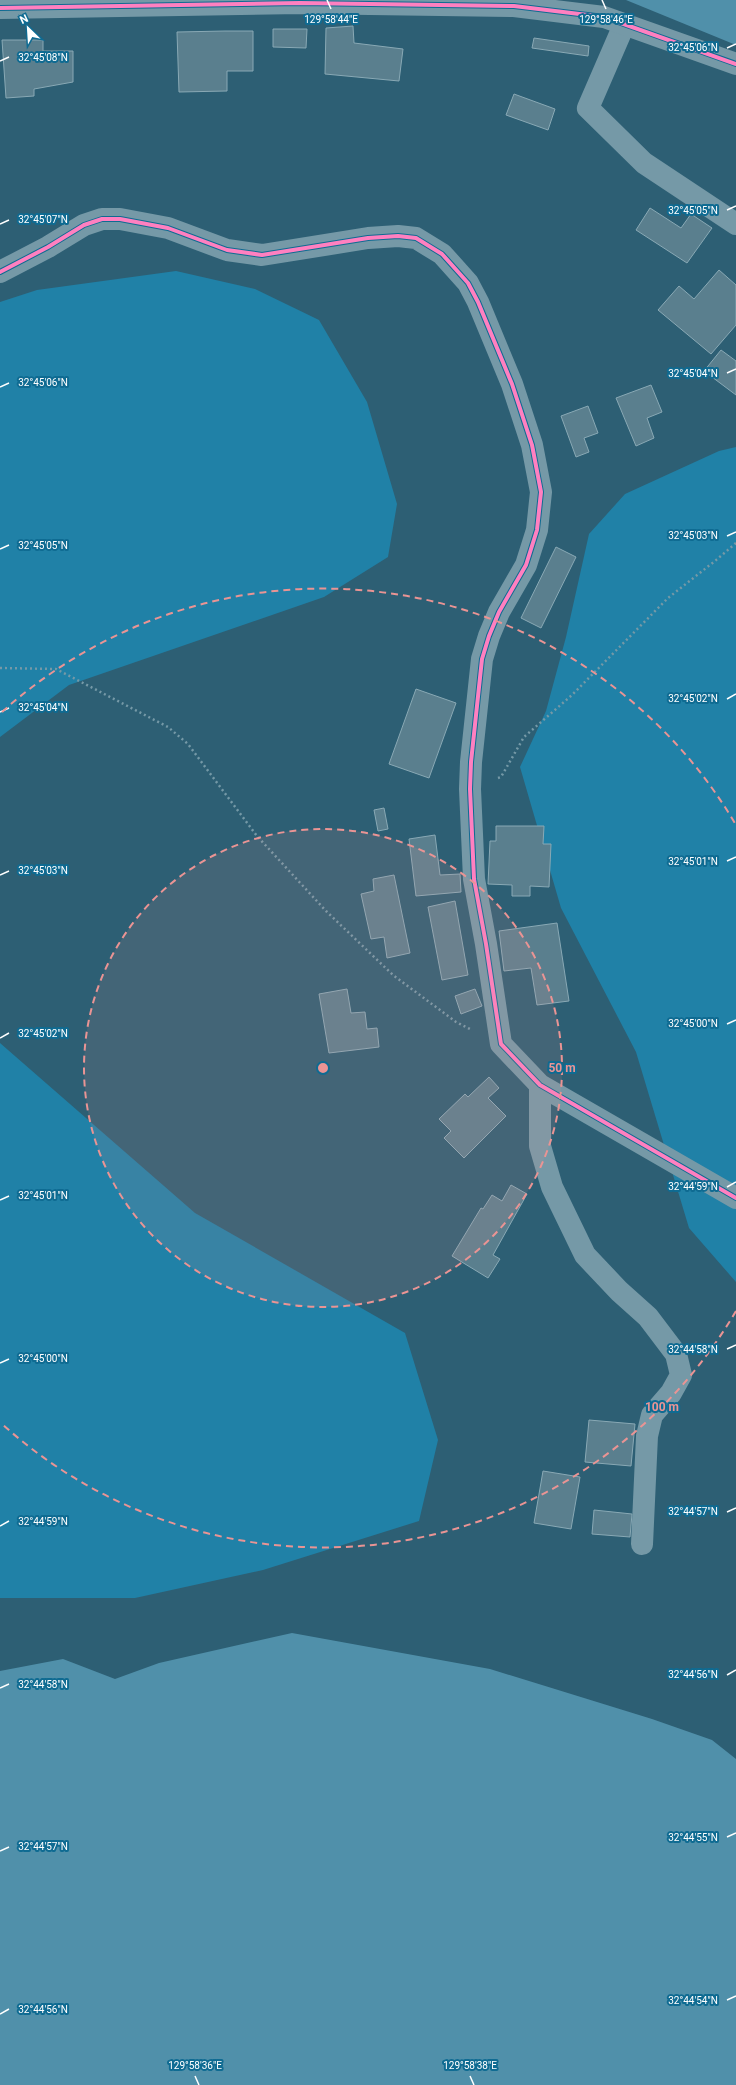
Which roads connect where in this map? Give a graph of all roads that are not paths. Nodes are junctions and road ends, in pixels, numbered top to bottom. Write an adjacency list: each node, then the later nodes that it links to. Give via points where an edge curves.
1 (0, 8): 2 (street, via 300,3 514,6 604,17)
2 (624, 25): 3 (street); 4 (street, via 588,108 644,163)
3 (736, 64)
4 (736, 224)
5 (0, 272): 6 (street, via 84,225 102,219 120,219 155,225 227,250 262,255 368,238 416,238 442,254 468,283 512,384 532,445 541,492 537,530 526,565 499,612 482,658 470,789 474,879 501,1044)
6 (540, 1085): 7 (street); 8 (street, via 540,1146 552,1187 585,1255 648,1317 676,1354 681,1375 672,1393 652,1415 647,1436)
7 (736, 1198)
8 (642, 1544)

